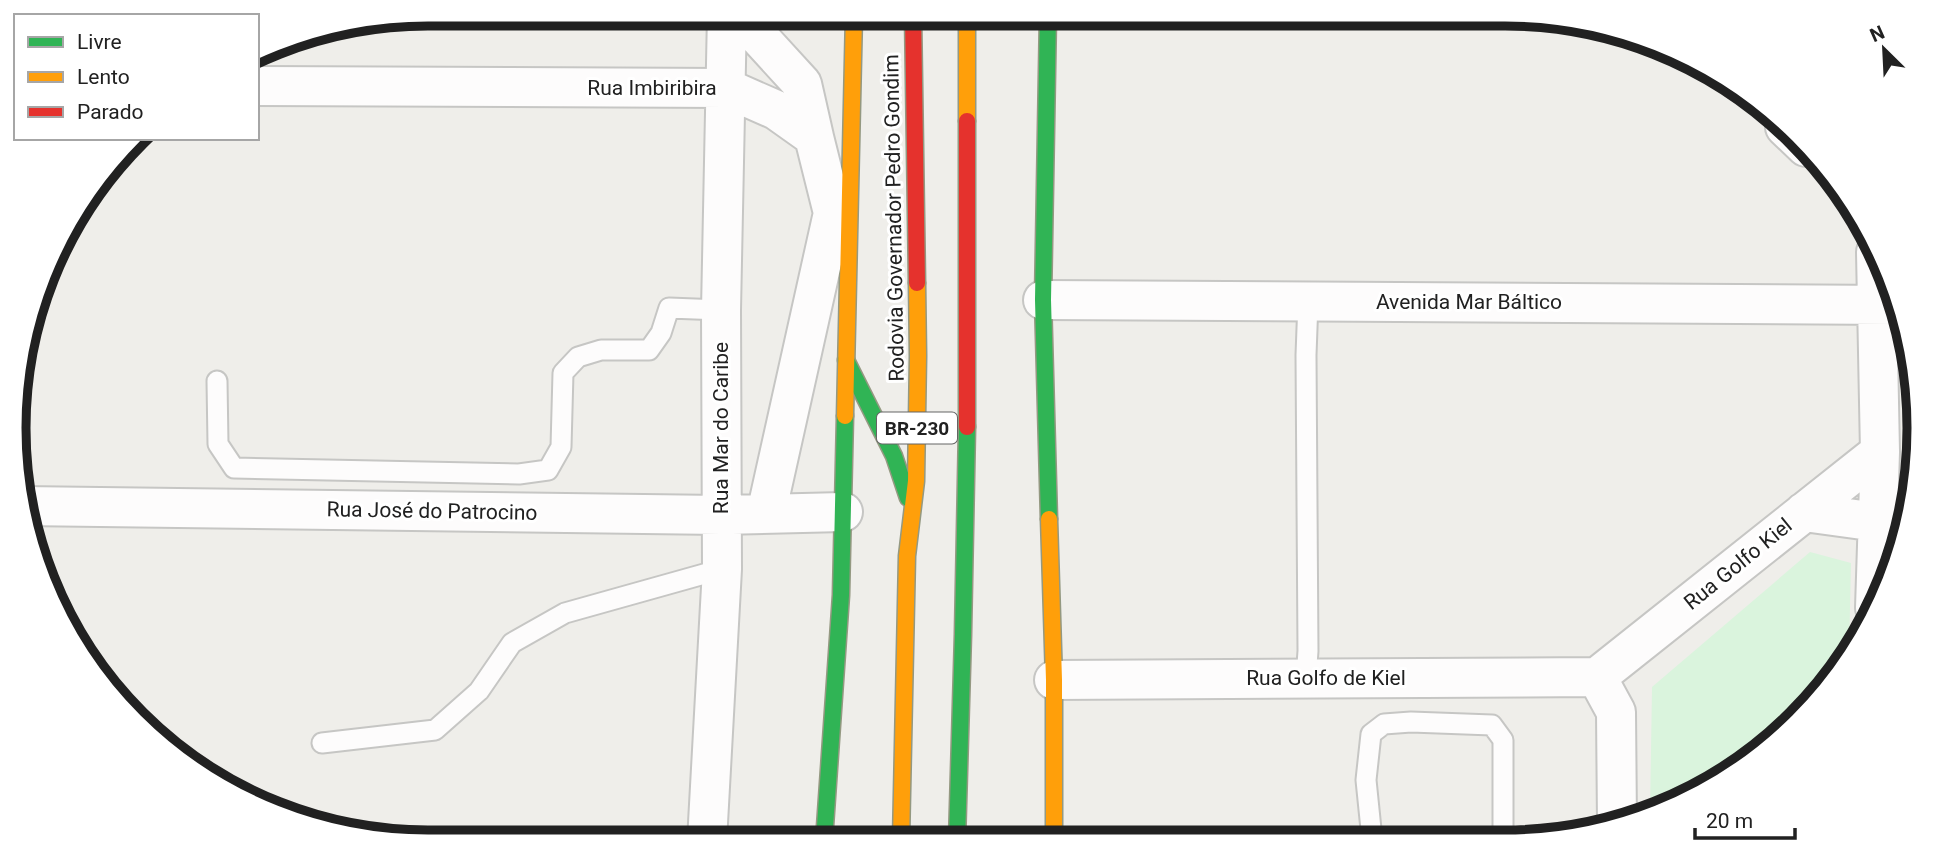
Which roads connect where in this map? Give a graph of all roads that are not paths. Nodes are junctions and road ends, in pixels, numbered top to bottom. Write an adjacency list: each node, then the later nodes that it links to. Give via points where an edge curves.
1 (727, 26): 8 (street, Rua Mar do Caribe)
2 (749, 26): 9 (street, via 803,84)
3 (854, 26): 14 (main road)
4 (913, 26): 18 (main road, Rodovia Governador Pedro Gondim / BR-230, via 918,356)
5 (967, 26): 34 (main road, BR-230, via 964,635)
6 (1048, 26): 10 (main road)
7 (259, 86): 8 (street, Rua Imbiribira)
8 (726, 88): 9 (street, Rua Imbiribira, via 776,110); 13 (street, Rua Mar do Caribe)
9 (814, 137): 21 (street, via 833,213)
10 (1043, 300): 11 (street, Avenida Mar Báltico); 28 (main road)
11 (1308, 301): 12 (street, Avenida Mar Báltico); 27 (lane)
12 (1886, 305): 16 (street)
13 (721, 310): 15 (lane, via 669,308 661,333 649,350 601,350 578,357 563,373 561,447 548,470 519,474 234,468 218,444); 22 (street, Rua Mar do Caribe)
14 (846, 360): 18 (main road, via 894,456); 19 (main road)
15 (217, 381)
16 (1880, 452): 20 (street, Rua Golfo Kiel); 23 (street)
17 (34, 506): 22 (street, Rua José do Patrocino)
18 (912, 511): 33 (main road, Rodovia Governador Pedro Gondim / BR-230, via 906,556)
19 (843, 512): 21 (street, Rua José do Patrocino); 32 (main road)
20 (1804, 512): 23 (street); 26 (street, Rua Golfo Kiel)
21 (766, 514): 22 (street, Rua José do Patrocino)
22 (720, 515): 24 (street, Rua Mar do Caribe)
23 (1878, 522): 25 (street)
24 (722, 569): 29 (lane, via 554,619 512,643 479,691 435,730); 31 (street, Rua Mar do Caribe)
25 (1876, 582)
26 (1597, 677): 27 (street, Rua Golfo de Kiel); 30 (street, via 1616,712)
27 (1306, 678): 28 (street, Rua Golfo de Kiel)
28 (1054, 680): 35 (main road)
29 (322, 743)
30 (1617, 813)
31 (708, 830)
32 (825, 830)
33 (901, 830)
34 (957, 830)
35 (1054, 830)
36 (1371, 830): 37 (lane, via 1366,780 1371,734 1384,724 1411,722 1492,725 1503,740)
37 (1503, 830)

